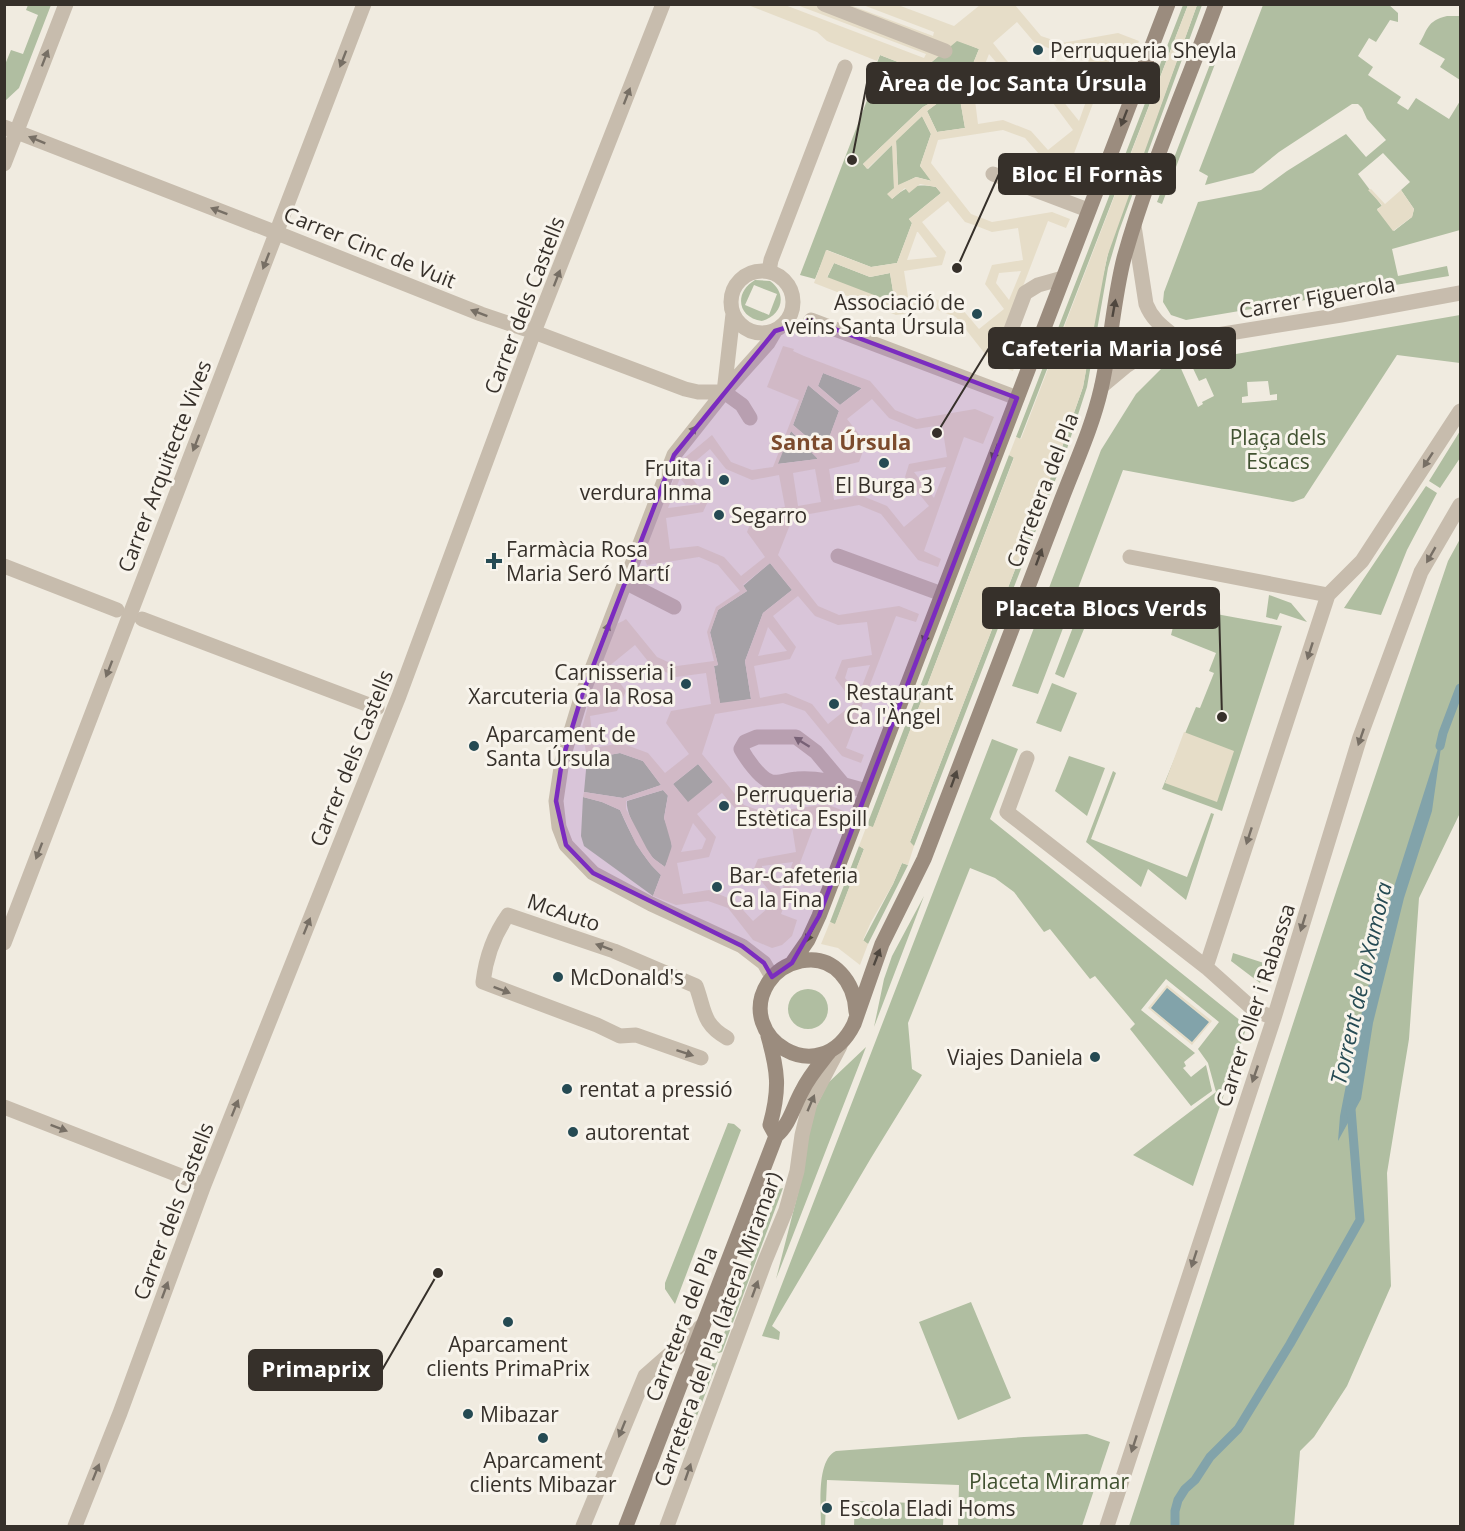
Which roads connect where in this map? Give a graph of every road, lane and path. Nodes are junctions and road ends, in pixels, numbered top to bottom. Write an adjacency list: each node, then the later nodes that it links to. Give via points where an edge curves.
1 (66, 4): 9 (street, one-way to 1)
2 (364, 4): 14 (street, Carrer Arquitecte Vives, one-way to 14)
3 (663, 4): 22 (street, Carrer dels Castells, one-way to 3)
4 (824, 4): 7 (street)
5 (1168, 4): 12 (main road, one-way to 12)
6 (1216, 4): 13 (main road, Carretera del Pla)
7 (945, 51)
8 (845, 67): 15 (street)
9 (10, 130): 10 (street); 14 (street, Carrer Cinc de Vuit, one-way to 9)
10 (4, 164)
11 (993, 174): 12 (street)
12 (1088, 210): 16 (main road)
13 (1134, 226): 23 (street, via 1143,291 1151,316); 25 (main road, Carretera del Pla, one-way to 13, via 1121,274)
14 (277, 233): 22 (street, Carrer Cinc de Vuit, one-way to 14); 44 (street, Carrer Arquitecte Vives, one-way to 44)
15 (769, 271): 17 (street, via 786,281); 19 (street, via 750,273 741,279 731,296)
16 (1063, 278): 24 (main road); 24 (street, via 1025,293 1011,330)
17 (791, 289): 20 (street); 21 (street, via 793,309)
18 (1461, 293): 23 (street, Carrer Figuerola)
19 (734, 314): 21 (street, via 747,329 765,333); 26 (street)
20 (811, 320): 21 (street); 27 (street)
21 (779, 328): 26 (street)
22 (534, 332): 26 (street, Carrer Cinc de Vuit, via 685,389); 56 (street, Carrer dels Castells, one-way to 22, via 399,696)
23 (1180, 341): 25 (street, Carrer Figuerola, via 1168,351 1140,357)
24 (1029, 365): 27 (main road)
25 (1102, 386): 48 (main road, Carretera del Pla, one-way to 25, via 939,819 1082,450)
26 (724, 392): 29 (street, via 742,405); 34 (street, one-way to 26, via 674,455)
27 (1017, 398): 35 (main road, one-way to 35)
28 (1461, 411): 36 (street, one-way to 36, via 1362,561)
29 (750, 418)
30 (1461, 505): 49 (street, Carrer Oller i Rabassa, one-way to 49, via 1421,572 1360,737)
31 (838, 556): 35 (street)
32 (1130, 557): 36 (street)
33 (4, 566): 38 (street)
34 (625, 582): 37 (street); 47 (street, one-way to 34, via 764,963 742,946 593,873 566,845 559,827 556,801 562,761 582,695)
35 (942, 594): 43 (main road, one-way to 43)
36 (1328, 595): 46 (street, one-way to 46)
37 (674, 607)
38 (117, 610)
39 (142, 619): 40 (street)
40 (377, 708)
41 (1027, 759): 46 (street, via 1007,812)
42 (843, 783): 42 (street, one-way to 42, via 816,752 796,737 757,737 745,742 741,749 767,781 799,778); 43 (street)
43 (867, 790): 45 (main road, one-way to 45, via 819,916)
44 (4, 943)
45 (792, 963): 47 (main road); 48 (main road, via 816,961 838,970 853,989)
46 (1206, 967): 49 (street, via 1254,1010)
47 (772, 977): 50 (main road, via 765,987 760,1010)
48 (856, 1012): 52 (main road, Carretera del Pla, via 854,1024)
49 (1274, 1018): 62 (street, Carrer Oller i Rabassa, one-way to 62)
50 (767, 1033): 52 (main road, via 784,1050 795,1054 819,1055); 55 (main road, via 778,1079 770,1125)
51 (727, 1038): 53 (street, McAuto, one-way to 53, via 706,1019 696,986 614,951 508,915 497,931 483,982 620,1035 636,1035)
52 (835, 1047): 55 (main road, Carretera del Pla, via 811,1074 785,1128); 61 (street, Carretera del Pla (lateral Miramar), one-way to 52, via 786,1210 803,1127)
53 (701, 1058)
54 (4, 1107): 56 (street, one-way to 56)
55 (776, 1136): 57 (main road, Carretera del Pla)
56 (204, 1185): 58 (street, Carrer dels Castells, one-way to 56)
57 (703, 1325): 59 (street, one-way to 59, via 645,1376); 60 (main road, Carretera del Pla)
58 (75, 1527)
59 (584, 1527)
60 (626, 1527)
61 (667, 1527)
62 (1107, 1527)

